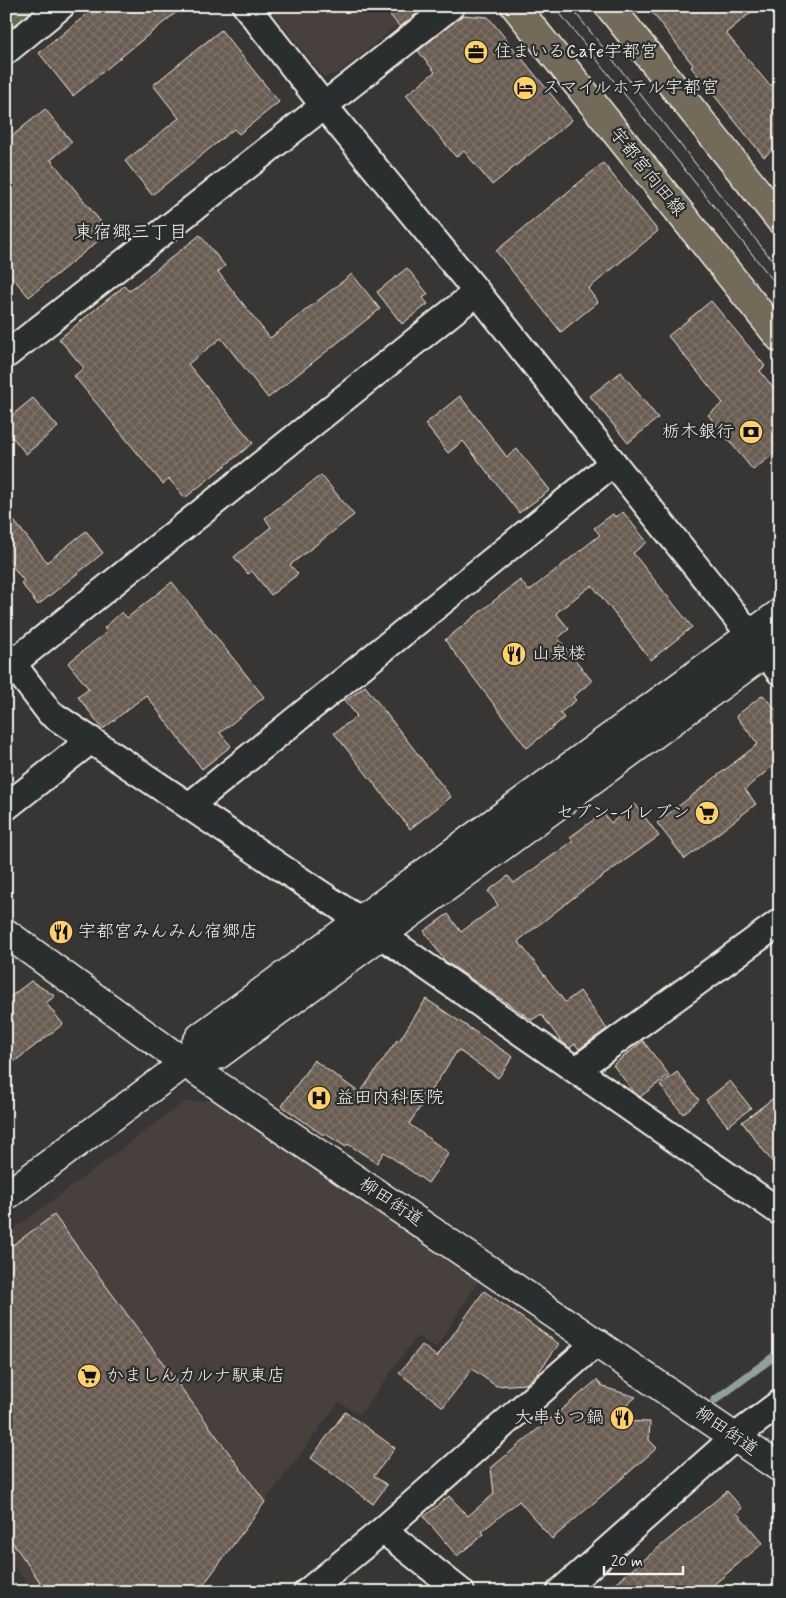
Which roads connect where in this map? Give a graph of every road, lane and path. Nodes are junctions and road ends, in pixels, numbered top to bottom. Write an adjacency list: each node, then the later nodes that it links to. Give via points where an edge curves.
1 (61, 6): 6 (street)
2 (246, 6): 7 (street)
3 (451, 6): 7 (street)
4 (515, 6): 10 (main road, 宇都宮向田線)
5 (609, 6): 8 (main road)
6 (6, 51)
7 (324, 106): 9 (street); 11 (street)
8 (780, 220)
9 (476, 292): 12 (street); 15 (street)
10 (780, 338)
11 (6, 355)
12 (613, 463): 14 (street); 18 (street)
13 (780, 613): 14 (street)
14 (769, 651): 20 (street)
15 (9, 659): 16 (street, via 50,713)
16 (91, 740): 17 (street); 18 (street)
17 (6, 806)
18 (189, 806): 20 (street)
19 (780, 922): 23 (street)
20 (372, 928): 22 (street, via 200,1037); 23 (street)
21 (6, 933): 22 (street, 柳田街道)
22 (185, 1063): 24 (street); 26 (street, 柳田街道)
23 (576, 1070): 25 (street)
24 (6, 1196)
25 (780, 1212)
26 (597, 1342): 28 (street, 柳田街道); 30 (street)
27 (780, 1403): 28 (street)
28 (735, 1437): 29 (street, 柳田街道); 33 (street)
29 (780, 1468)
30 (383, 1530): 31 (street); 32 (street)
31 (307, 1592)
32 (461, 1592)
33 (560, 1592)

